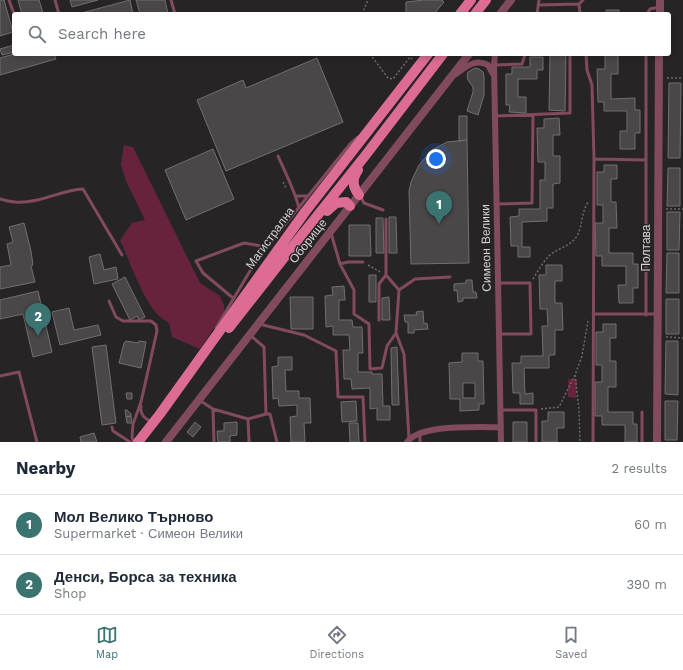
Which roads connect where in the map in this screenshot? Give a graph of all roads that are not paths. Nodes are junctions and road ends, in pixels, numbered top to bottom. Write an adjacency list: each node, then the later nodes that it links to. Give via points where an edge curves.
1 (9, 0): 13 (lane)
2 (55, 0): 14 (lane)
3 (171, 0): 15 (lane)
4 (471, 0): 16 (main road)
5 (486, 0): 12 (main road)
6 (511, 0): 17 (street)
7 (539, 0): 10 (lane)
8 (583, 0): 9 (lane)
9 (579, 4): 10 (lane); 19 (lane)
10 (538, 5): 18 (lane)
11 (660, 7): 20 (lane, via 650,9)
12 (477, 11)
13 (13, 12)
14 (58, 12)
15 (174, 12)
16 (462, 12)
17 (502, 12)
18 (537, 12)
19 (580, 12)
20 (648, 12)
21 (426, 56): 35 (main road, Магистрална)
22 (441, 56): 37 (main road)
23 (467, 56): 31 (street, Оборище)
24 (495, 56): 30 (street, Симеон Велики)
25 (525, 56): 30 (lane, via 522,64)
26 (570, 56): 33 (lane, via 570,113)
27 (586, 56): 38 (lane, via 592,85)
28 (646, 56): 39 (lane)
29 (659, 56): 62 (street, Полтава)
30 (494, 65): 32 (street, Симеон Велики)
31 (452, 76): 32 (street, via 469,65 482,62 490,67); 40 (street, Оборище)
32 (494, 77): 34 (street, Симеон Велики)
33 (533, 115): 34 (lane); 44 (lane, via 532,203)
34 (495, 116): 44 (street, Симеон Велики)
35 (373, 124): 42 (lane, via 350,144); 69 (main road, Магистрална, via 305,212)
36 (278, 156): 41 (lane)
37 (366, 156): 40 (main road, via 353,181); 50 (main road)
38 (594, 159): 39 (lane); 61 (lane)
39 (646, 160): 63 (lane)
40 (359, 195): 45 (street, Оборище); 47 (lane, via 364,203)
41 (296, 196): 42 (lane); 46 (lane)
42 (308, 196): 46 (lane)
43 (0, 199): 52 (lane, via 32,201 83,189)
44 (497, 204): 57 (street, Симеон Велики)
45 (350, 206): 49 (street, Оборище); 50 (main road, via 343,201 336,203)
46 (299, 208): 51 (lane)
47 (383, 210)
48 (386, 219): 55 (lane)
49 (331, 231): 54 (lane); 65 (street, Оборище)
50 (297, 241): 76 (main road)
51 (267, 247): 59 (lane); 59 (lane, via 244,243 196,261 203,274)
52 (122, 255)
53 (363, 262): 54 (lane)
54 (340, 264): 66 (lane, via 354,290 354,314 369,324 370,369 382,368 387,346)
55 (386, 275): 58 (lane); 64 (lane, via 379,284)
56 (450, 277): 58 (lane, via 415,279)
57 (498, 284): 67 (street, Симеон Велики); 67 (lane, via 530,283 531,334)
58 (399, 290): 66 (lane)
59 (233, 298): 69 (lane)
60 (109, 301): 72 (lane, via 116,318 123,321 151,321 156,325 157,331)
61 (593, 314): 63 (lane); 96 (lane)
62 (658, 314): 63 (lane); 98 (street, Полтава)
63 (646, 315)
64 (379, 320)
65 (259, 324): 68 (street, Оборище); 92 (lane, via 304,335 336,351 338,397 363,397)
66 (396, 333): 83 (lane, via 404,354)
67 (499, 334): 74 (street, Симеон Велики)
68 (250, 335): 71 (street, Оборище); 77 (lane, via 264,347)
69 (193, 369): 76 (main road, Магистрална)
70 (0, 376): 84 (lane, via 19,372)
71 (199, 400): 73 (lane); 88 (street, Оборище)
72 (141, 402): 79 (lane, via 141,413); 86 (lane, via 133,424)
73 (213, 409): 78 (lane); 89 (lane)
74 (500, 410): 81 (street, Симеон Велики); 95 (lane, via 536,410)
75 (642, 412): 97 (lane)
76 (160, 414): 79 (main road, Магистрална)
77 (266, 414): 78 (lane); 91 (lane, via 270,414)
78 (248, 419): 90 (lane)
79 (153, 423): 87 (main road, Магистрална)
80 (112, 426): 85 (lane, via 113,431)
81 (501, 428): 82 (street, via 433,429); 94 (street, Симеон Велики)
82 (420, 433): 83 (street); 93 (lane)
83 (408, 441)
84 (37, 442)
85 (130, 442)
86 (134, 442)
87 (138, 442)
88 (166, 442)
89 (214, 442)
90 (249, 442)
91 (278, 442)
92 (365, 442)
93 (420, 442)
94 (501, 442)
95 (536, 442)
96 (593, 442)
97 (642, 442)
98 (657, 442)

